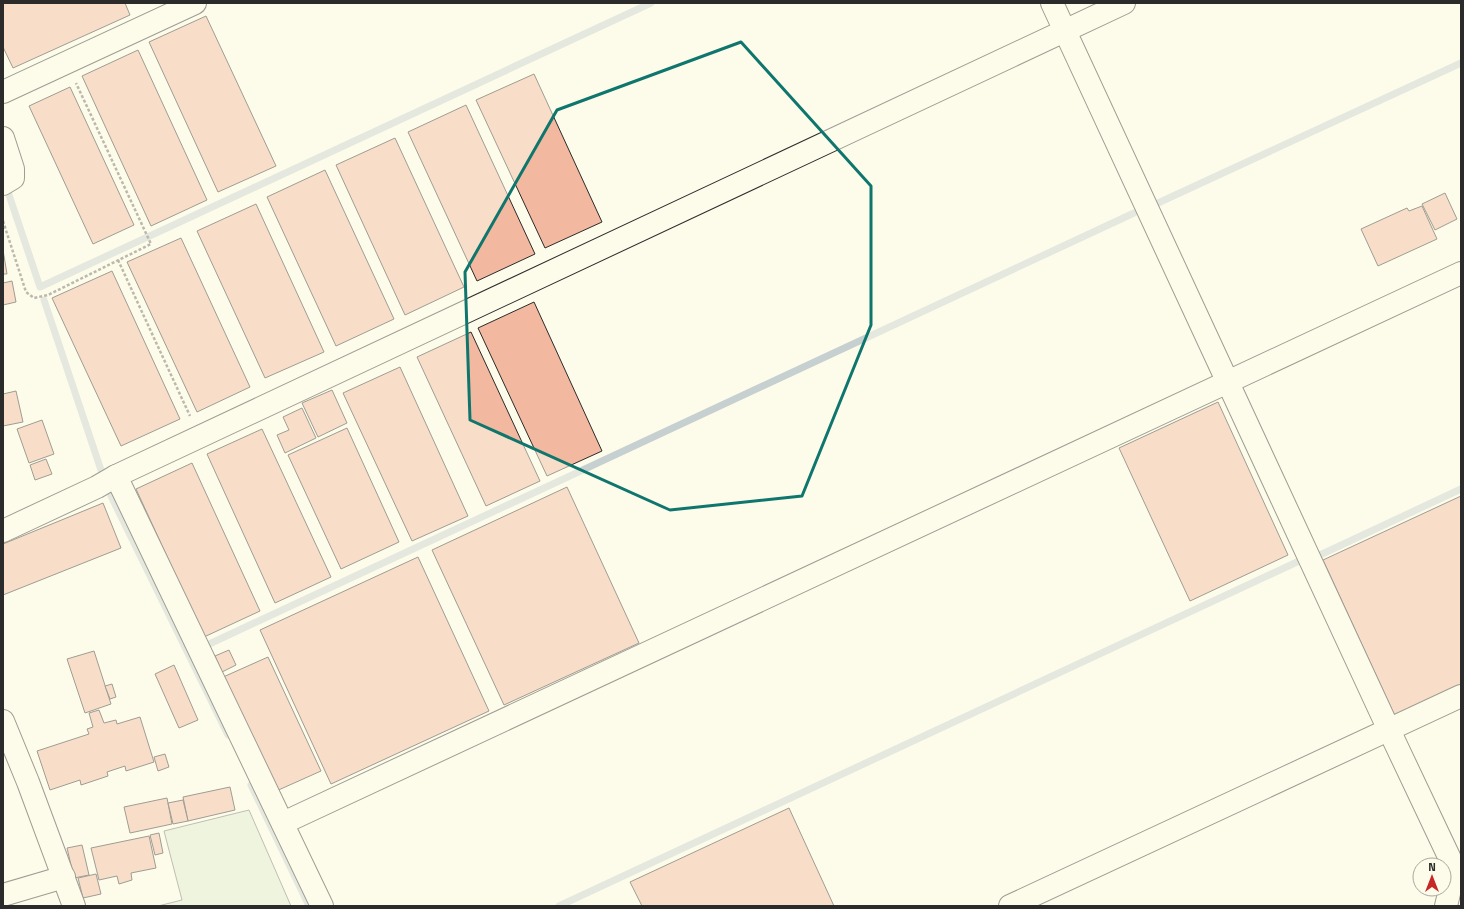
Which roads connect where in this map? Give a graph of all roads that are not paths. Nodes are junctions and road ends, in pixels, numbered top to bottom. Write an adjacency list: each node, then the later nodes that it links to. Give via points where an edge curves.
1 (195, 3): 5 (street)
2 (1052, 3): 4 (street)
3 (1124, 3): 4 (street)
4 (1065, 30): 9 (street); 10 (street)
5 (3, 92)
6 (3, 138): 7 (street, via 14,178)
7 (3, 184)
8 (1461, 273): 9 (street)
9 (1228, 381): 14 (street); 15 (street)
10 (116, 476): 11 (street); 15 (street)
11 (3, 531)
12 (1461, 696): 14 (street)
13 (3, 720): 17 (street)
14 (1388, 730): 16 (street); 21 (street)
15 (282, 823): 20 (street)
16 (1458, 876): 22 (street)
17 (64, 877): 18 (street); 19 (street)
18 (3, 895)
19 (74, 906)
20 (322, 906)
21 (1010, 906)
22 (1446, 906)

